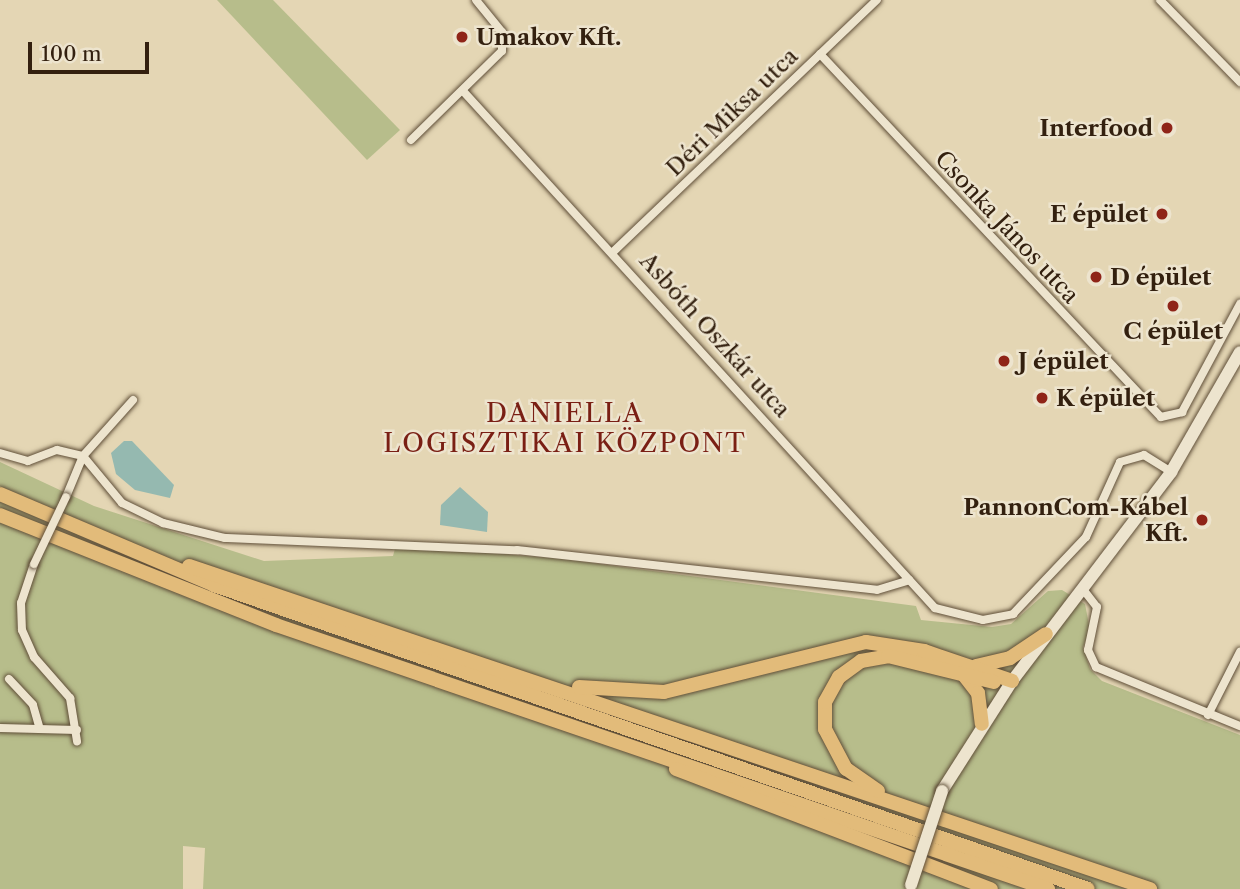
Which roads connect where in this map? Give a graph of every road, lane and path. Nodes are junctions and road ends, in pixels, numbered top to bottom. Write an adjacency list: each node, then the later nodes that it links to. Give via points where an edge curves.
1 (476, 0): 6 (street, via 500,27 504,44)
2 (877, 0): 4 (street, Déri Miksa utca)
3 (1160, 0): 5 (street)
4 (820, 54): 8 (street, Déri Miksa utca); 9 (street, Csonka János utca, via 1161,417 1182,412)
5 (1240, 82)
6 (463, 91): 7 (street); 8 (street, Asbóth Oszkár utca)
7 (411, 140)
8 (613, 252): 18 (street, Asbóth Oszkár utca)
9 (1240, 304)
10 (1240, 352): 14 (main road)
11 (133, 400): 13 (street)
12 (0, 453): 13 (street, via 20,460 57,450)
13 (83, 456): 18 (street, via 122,503 163,523 225,538 517,550 877,590); 31 (street, bridge, via 21,603 22,630 34,657 70,698)
14 (1171, 472): 18 (street, Asbóth Oszkár utca, via 1144,455 1121,462 1086,537 1013,614 983,620 935,608); 19 (main road)
15 (0, 494): 17 (highway)
16 (0, 514): 33 (highway, via 202,598)
17 (71, 529): 23 (highway); 38 (highway, via 318,623)
18 (909, 580)
19 (1082, 589): 20 (main road); 26 (street, via 1097,607 1088,649 1096,667)
20 (1046, 634): 22 (highway, via 1010,657); 25 (main road)
21 (1240, 652): 26 (street)
22 (967, 670): 23 (highway, via 904,646 866,642 664,692 608,692); 25 (highway); 27 (highway, via 978,694); 34 (highway, via 888,656 861,662 830,690 823,716 837,757 858,779)
23 (528, 676): 34 (highway)
24 (9, 679): 30 (street, via 33,705)
25 (1012, 681): 27 (main road)
26 (1208, 715): 28 (street)
27 (982, 724): 35 (main road, bridge, via 942,791)
28 (1240, 726)
29 (0, 728): 30 (street)
30 (40, 729): 31 (street)
31 (77, 730): 32 (street)
32 (77, 741)
33 (634, 748): 36 (highway, via 798,820); 37 (highway)
34 (909, 807): 39 (highway)
35 (910, 887)
36 (984, 887)
37 (1048, 889)
38 (1088, 889)
39 (1150, 889)

